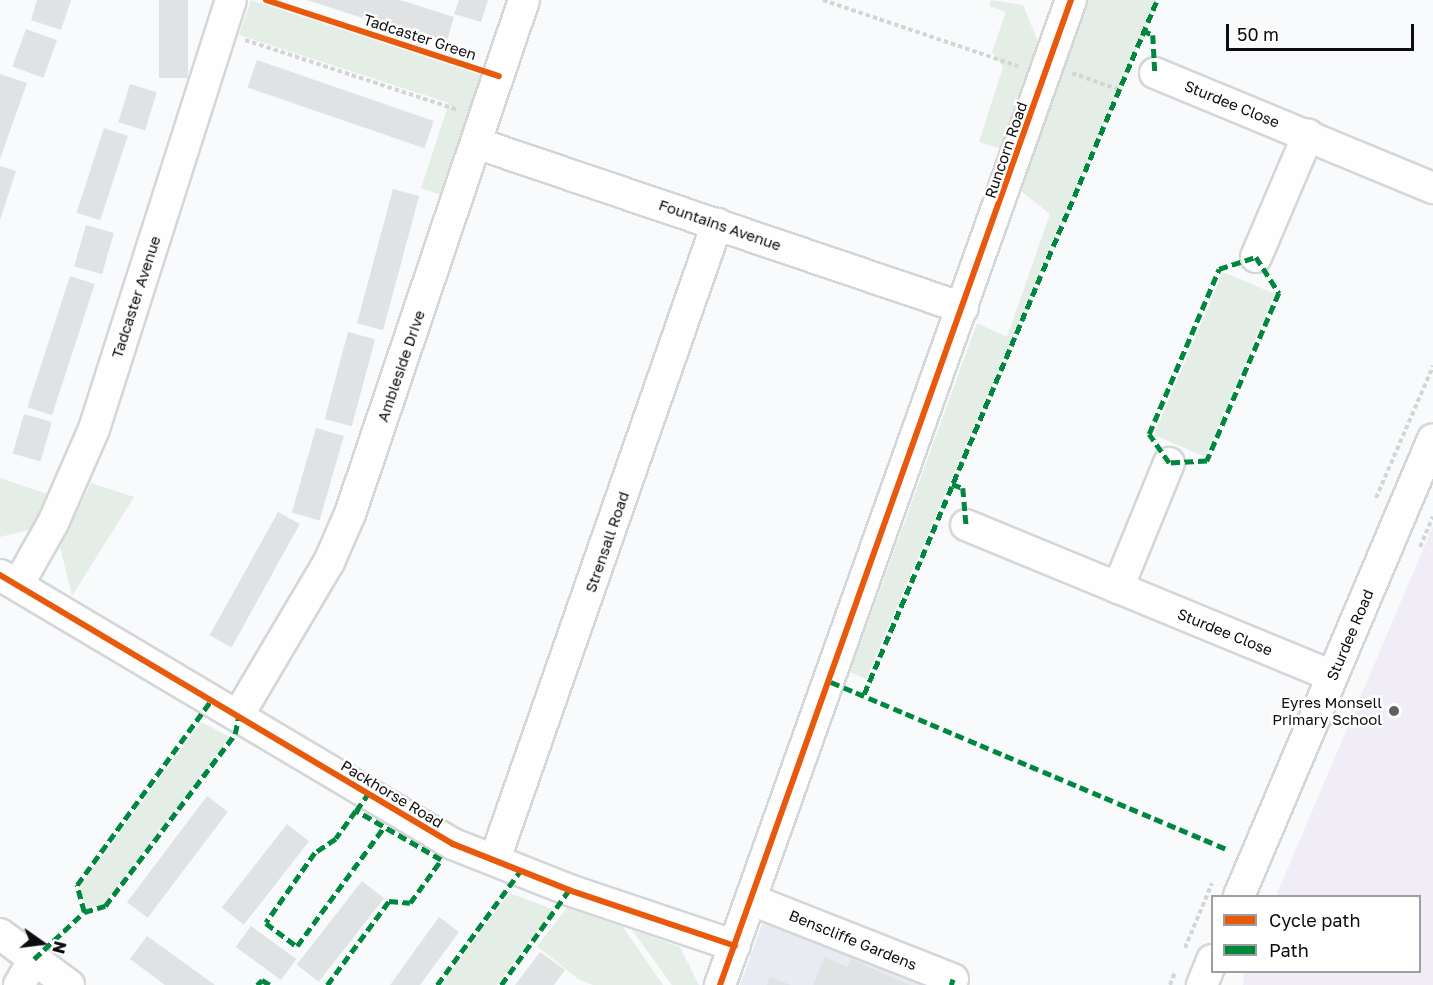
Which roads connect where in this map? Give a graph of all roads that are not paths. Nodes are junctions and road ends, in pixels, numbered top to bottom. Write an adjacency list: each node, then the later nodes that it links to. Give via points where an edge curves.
1 (231, 0): 14 (street, Tadcaster Avenue, via 93,429 53,524)
2 (524, 0): 5 (street, Ambleside Drive)
3 (1064, 2): 10 (street, Runcorn Road, via 1055,73)
4 (1155, 73): 6 (street, Sturdee Close)
5 (480, 131): 8 (street, Fountains Avenue); 17 (street, Ambleside Drive, via 350,514 329,562)
6 (1308, 135): 7 (street, Sturdee Close); 9 (street)
7 (1433, 188)
8 (717, 224): 10 (street, Fountains Avenue); 18 (street, Strensall Road)
9 (1256, 257)
10 (963, 308): 20 (street, Runcorn Road)
11 (1433, 440): 16 (street, Sturdee Road)
12 (1169, 463): 15 (street)
13 (966, 525): 15 (street, Sturdee Close)
14 (9, 580): 17 (street, Packhorse Road)
15 (1118, 588): 16 (street, Sturdee Close)
16 (1332, 676): 19 (street, Sturdee Road)
17 (239, 714): 18 (street, Packhorse Road, via 418,826)
18 (495, 859): 22 (street, Packhorse Road, via 569,890)
19 (1240, 895)
20 (752, 900): 22 (street, Runcorn Road); 25 (street, Benscliffe Gardens)
21 (0, 934): 23 (street)
22 (735, 946): 28 (street, Runcorn Road)
23 (34, 959): 26 (street); 27 (street)
24 (1211, 962): 29 (street)
25 (953, 979)
26 (19, 985)
27 (69, 985)
28 (720, 985)
29 (1202, 985)

